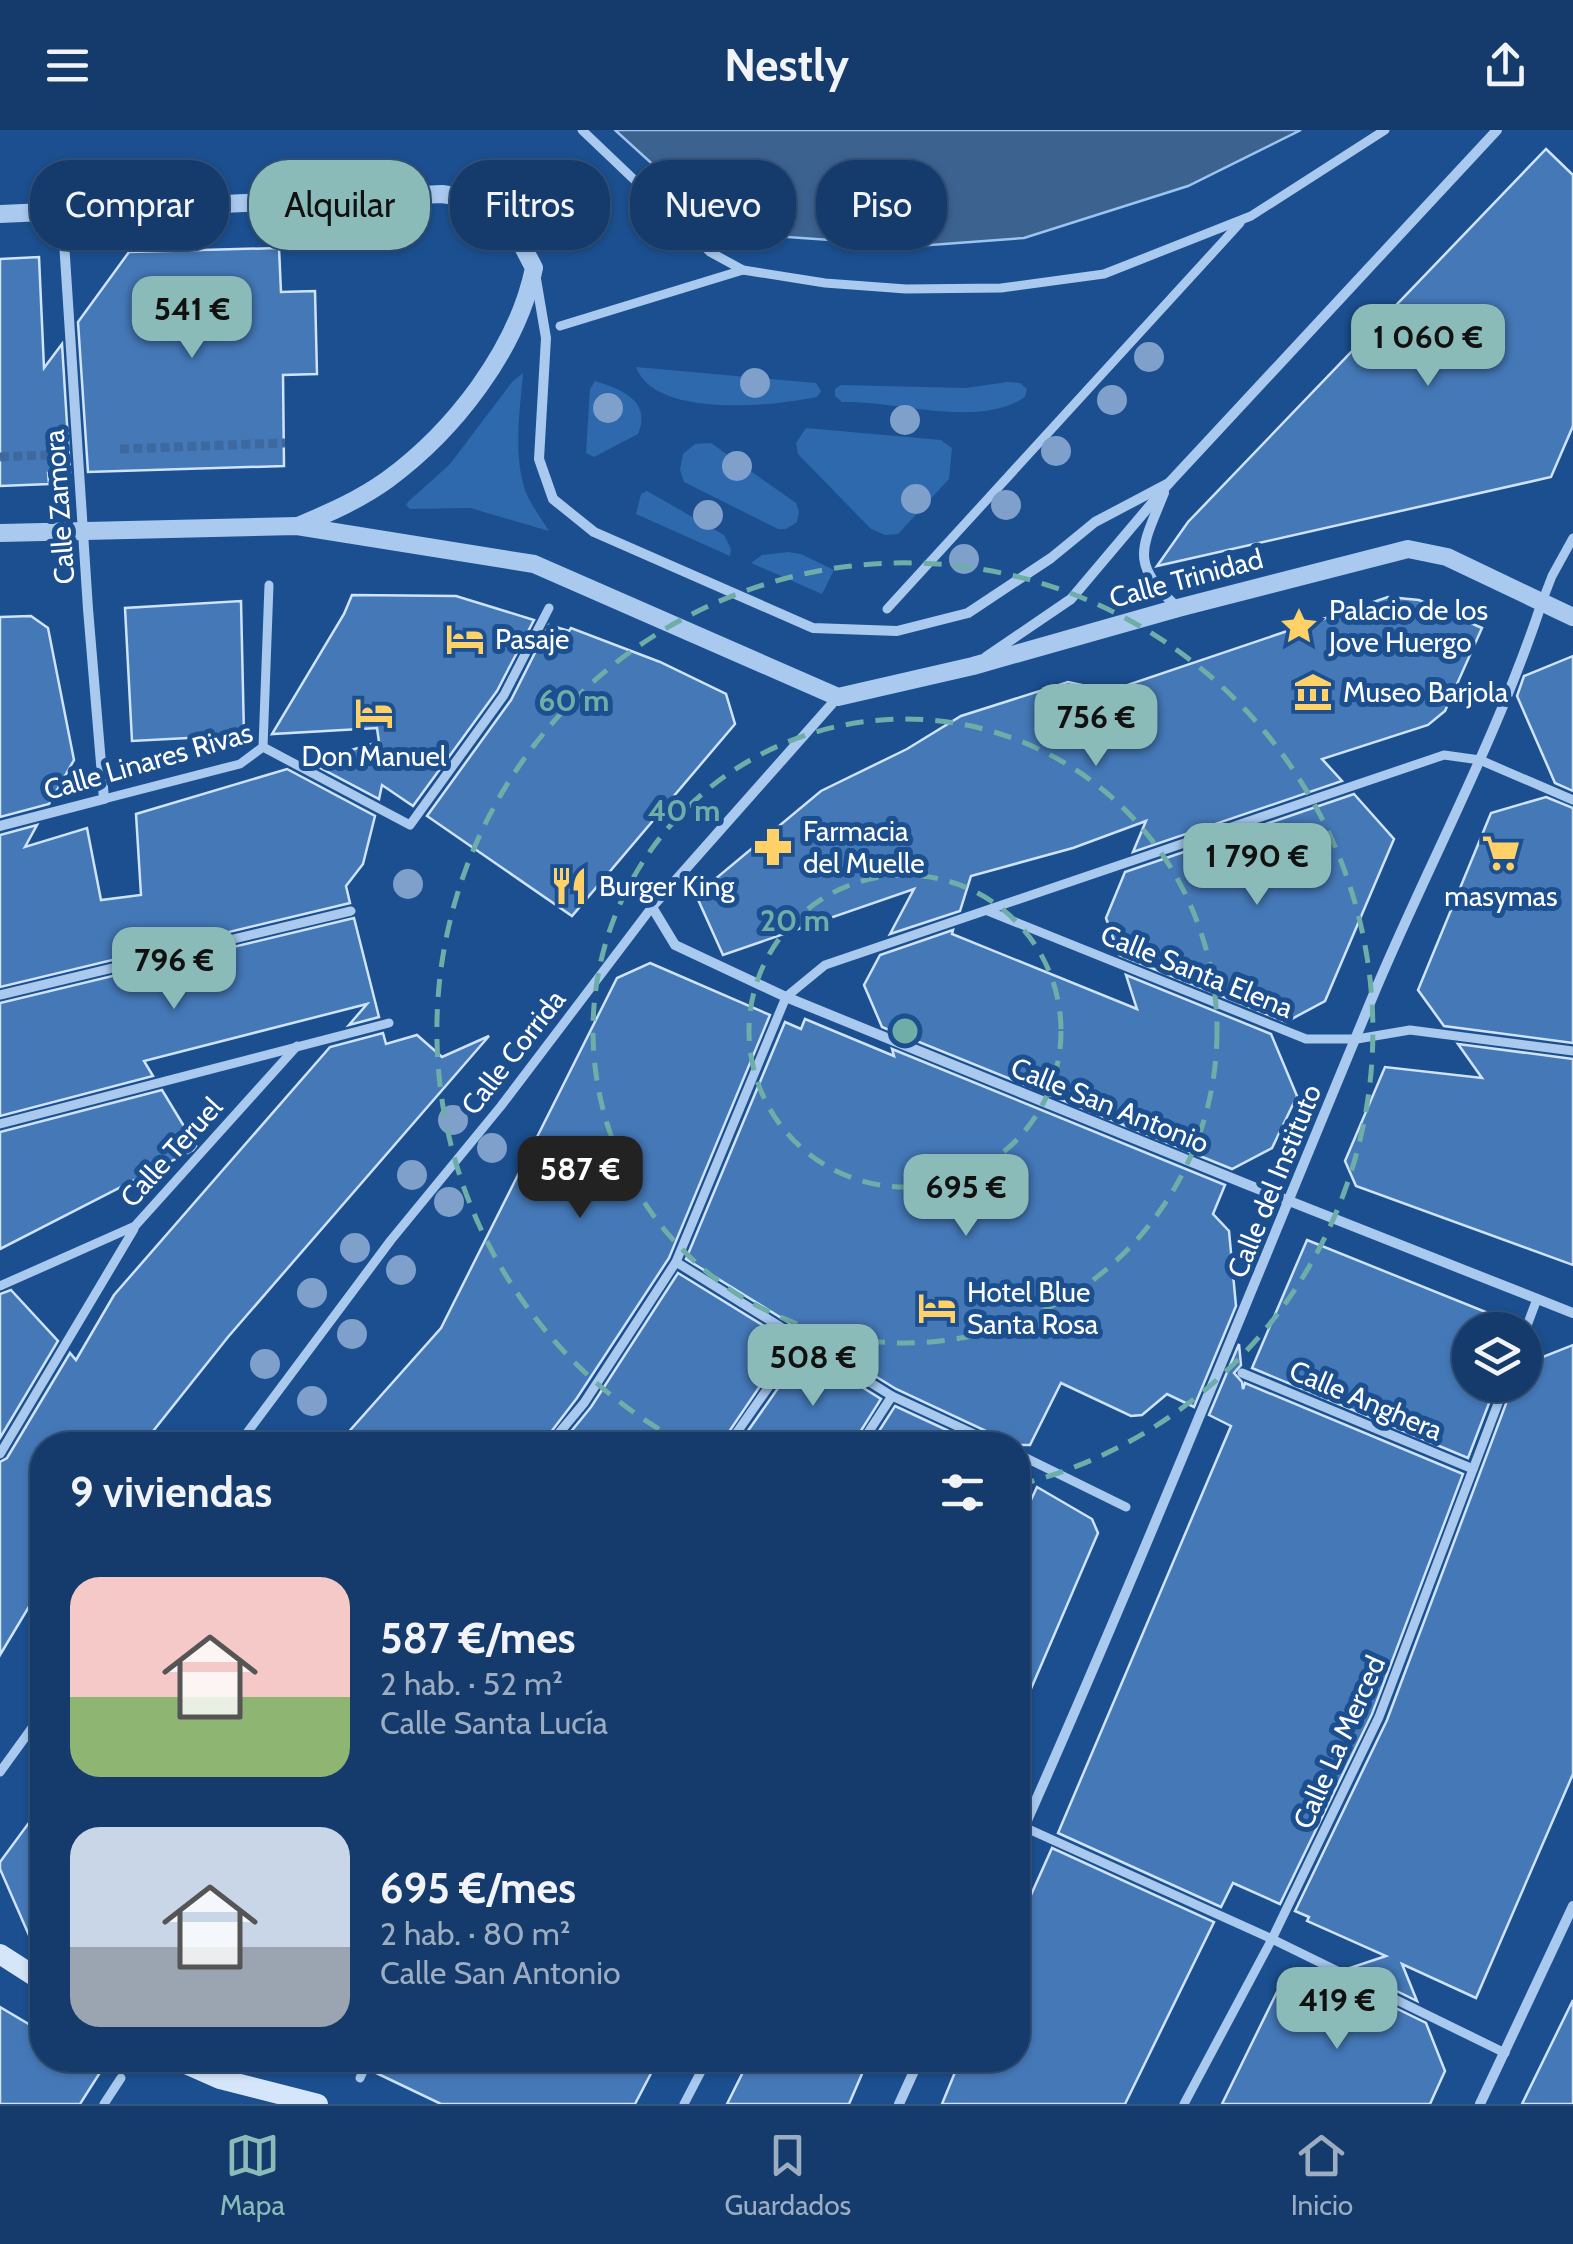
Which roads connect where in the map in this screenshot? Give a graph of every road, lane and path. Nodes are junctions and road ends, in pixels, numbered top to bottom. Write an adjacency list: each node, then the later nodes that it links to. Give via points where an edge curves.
1 (582, 130): 10 (street, via 710,252)
2 (1385, 130): 7 (street)
3 (1497, 130): 12 (street)
4 (229, 204): 9 (street, via 442,194 482,200 507,216)
5 (30, 213): 6 (street)
6 (0, 214)
7 (1244, 219): 10 (street, via 1104,274 1000,288 906,289); 21 (street)
8 (64, 250): 14 (street, Calle Zamora)
9 (534, 268): 12 (street, via 546,338 539,459 553,499 594,532 812,628 896,631 968,613 1095,522); 13 (street, via 528,301 491,368 423,450 387,480)
10 (743, 270): 11 (street)
11 (560, 326)
12 (1169, 483): 20 (street, via 1144,554 1152,583); 23 (street, via 1071,598)
13 (297, 526): 14 (street); 24 (street, via 534,564)
14 (82, 530): 15 (street); 27 (street, Calle Zamora)
15 (0, 533)
16 (1573, 538): 18 (street, Calle del Instituto)
17 (269, 585): 25 (street)
18 (1542, 602): 20 (street, Calle Trinidad, via 1447,558 1408,549); 22 (street, Calle Trinidad); 26 (street, Calle del Instituto)
19 (550, 608): 25 (street, Calle Linares Rivas, via 504,694 410,825)
20 (1178, 608): 23 (street, Calle Trinidad)
21 (887, 609)
22 (1573, 616)
23 (973, 666): 24 (street, Calle Trinidad)
24 (838, 697): 30 (street, Calle Corrida)
25 (263, 747): 27 (street, Calle Linares Rivas, via 240,764)
26 (1480, 760): 28 (street); 32 (street, via 1444,755 1409,765); 36 (street, Calle del Instituto)
27 (104, 799): 29 (street, Calle Linares Rivas)
28 (1573, 800)
29 (0, 826)
30 (652, 907): 34 (street, Calle San Antonio, via 675,945); 51 (street, Calle Corrida)
31 (351, 910): 33 (street)
32 (988, 911): 34 (street, via 825,964); 36 (street, Calle Santa Elena, via 1306,1039)
33 (0, 995)
34 (786, 997): 40 (street, Calle San Antonio); 42 (street)
35 (389, 1022): 37 (street)
36 (1357, 1039): 38 (street, Calle Santa Elena, via 1410,1030); 40 (street, Calle del Instituto)
37 (299, 1044): 39 (street); 41 (street, Calle Teruel)
38 (1573, 1051)
39 (0, 1124)
40 (1290, 1201): 44 (street, Calle San Antonio); 64 (street, Calle del Instituto)
41 (135, 1226): 43 (street, Calle Teruel); 56 (street)
42 (676, 1262): 47 (street); 52 (street)
43 (0, 1286)
44 (1537, 1299): 45 (street); 46 (street, Calle San Antonio)
45 (1532, 1312)
46 (1573, 1313)
47 (800, 1342): 49 (street); 53 (street)
48 (1242, 1373): 58 (street, Calle Anghera)
49 (892, 1396): 54 (street); 55 (street)
50 (1498, 1402): 58 (street, Calle La Merced)
51 (248, 1432)
52 (560, 1432)
53 (737, 1432)
54 (868, 1432)
55 (970, 1432)
56 (0, 1454)
57 (1030, 1461): 59 (street)
58 (1472, 1469): 67 (street, Calle La Merced, via 1380,1717)
59 (1126, 1507)
60 (30, 1731): 62 (street)
61 (0, 1751): 62 (street)
62 (11, 1757): 63 (street)
63 (0, 1772)
64 (1030, 1813)
65 (1030, 1830): 67 (street)
66 (1573, 1906): 70 (street)
67 (1272, 1939): 70 (street); 83 (street, Calle La Merced)
68 (0, 1954): 69 (main road)
69 (30, 1974)
70 (1504, 2053): 84 (street)
71 (204, 2072): 77 (main road)
72 (362, 2072): 75 (street)
73 (701, 2072): 81 (street)
74 (914, 2072): 82 (street)
75 (361, 2075)
76 (120, 2078): 78 (street)
77 (220, 2079): 79 (main road); 80 (main road)
78 (104, 2104)
79 (236, 2104)
80 (318, 2104)
81 (684, 2104)
82 (899, 2104)
83 (1184, 2104)
84 (1480, 2104)

